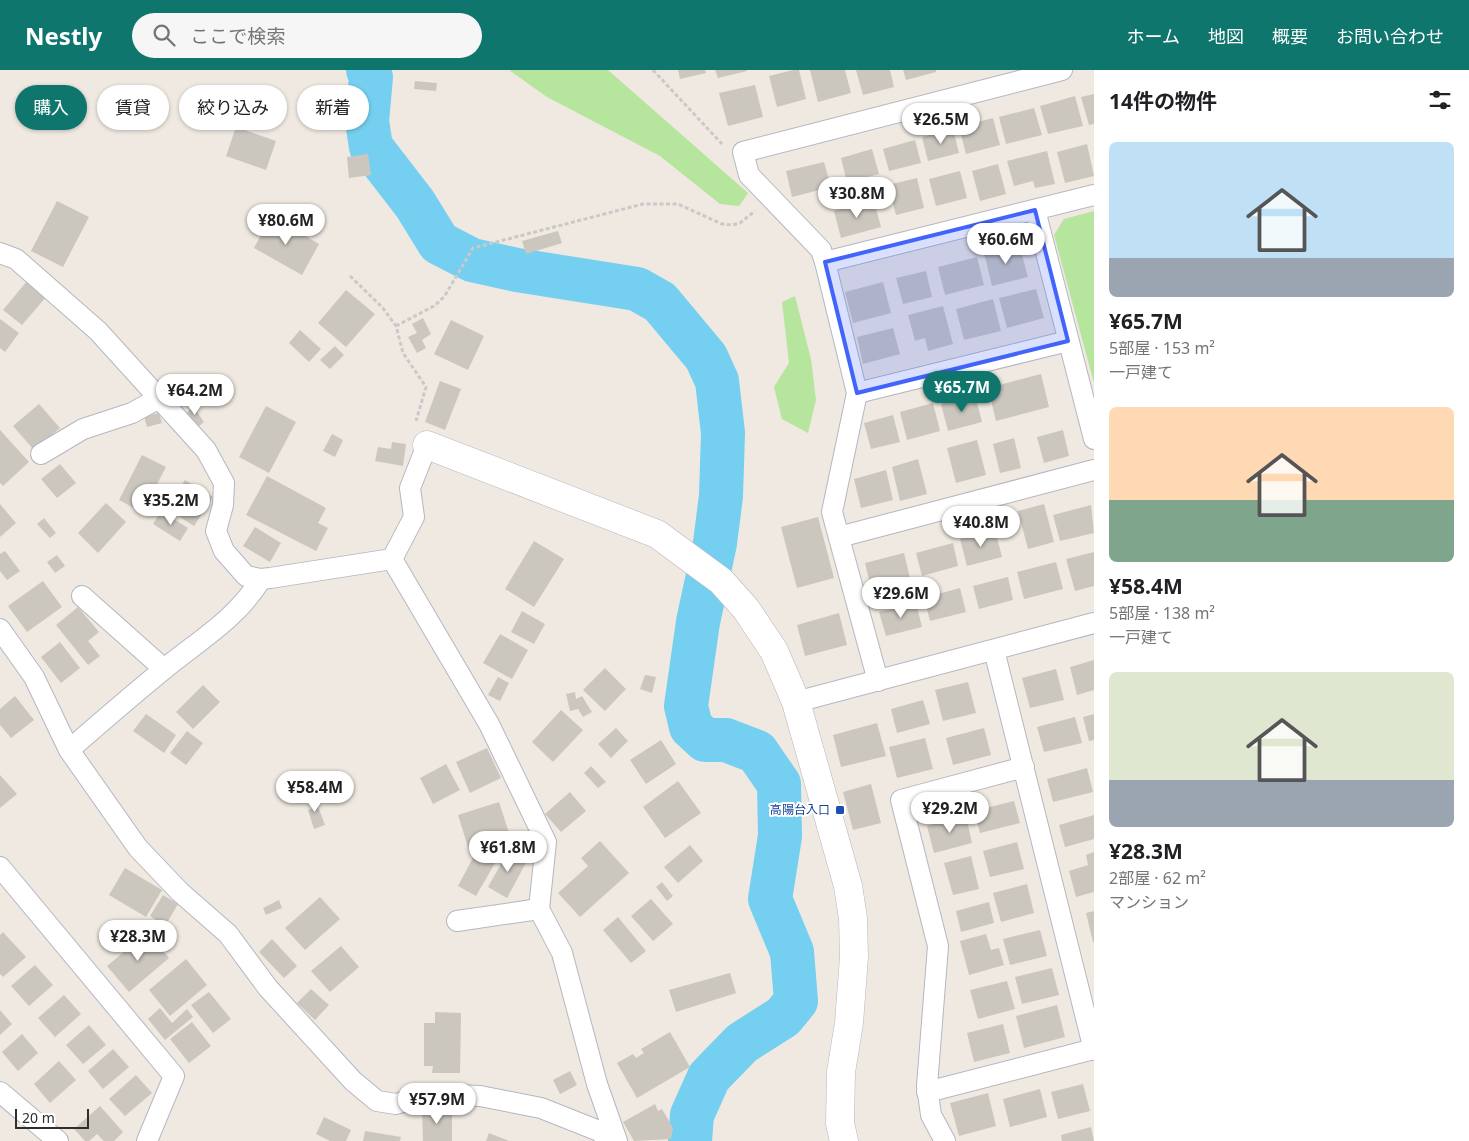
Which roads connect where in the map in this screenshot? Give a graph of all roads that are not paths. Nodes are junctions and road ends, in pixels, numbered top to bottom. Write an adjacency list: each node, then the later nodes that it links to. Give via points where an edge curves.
1 (1062, 70): 5 (street, via 743,152 749,175 821,250)
2 (1094, 195): 3 (street)
3 (1035, 210): 5 (street); 6 (street)
4 (0, 253): 8 (street, via 16,259 98,331)
5 (824, 262): 7 (street)
6 (1068, 341): 7 (street); 9 (street)
7 (857, 393): 13 (street, via 832,512)
8 (159, 398): 11 (street, via 132,413 84,429); 15 (street, via 206,450 224,483 223,505 216,531 224,551 246,576)
9 (1094, 439)
10 (427, 445): 14 (street, via 410,488 414,516); 22 (street, via 657,534 693,558 721,581 746,609 774,651)
11 (41, 454)
12 (1094, 470): 13 (street)
13 (839, 536): 21 (street)
14 (392, 559): 15 (street); 26 (street, via 489,724 546,842)
15 (261, 579): 20 (street, via 229,620)
16 (82, 596): 20 (street)
17 (1094, 624): 19 (street)
18 (0, 629): 23 (street, via 34,677)
19 (994, 650): 21 (street); 24 (street)
20 (164, 669): 23 (street)
21 (878, 681): 22 (street)
22 (796, 702): 35 (street, via 848,886 853,918 849,1023 841,1072 840,1123)
23 (69, 750): 33 (street, via 138,848 180,892 228,934 268,988 353,1081 376,1101 396,1104 432,1094 480,1096 541,1108 599,1131)
24 (1024, 767): 28 (street); 30 (street, via 901,800 938,946)
25 (0, 867): 32 (street, via 174,1076)
26 (539, 909): 27 (street); 34 (street, via 562,953 597,1084)
27 (456, 921)
28 (1094, 1049): 30 (street)
29 (0, 1092): 31 (street)
30 (927, 1092): 36 (street, via 931,1116)
31 (58, 1141)
32 (146, 1141)
33 (612, 1141)
34 (617, 1141)
35 (844, 1141)
36 (945, 1141)

